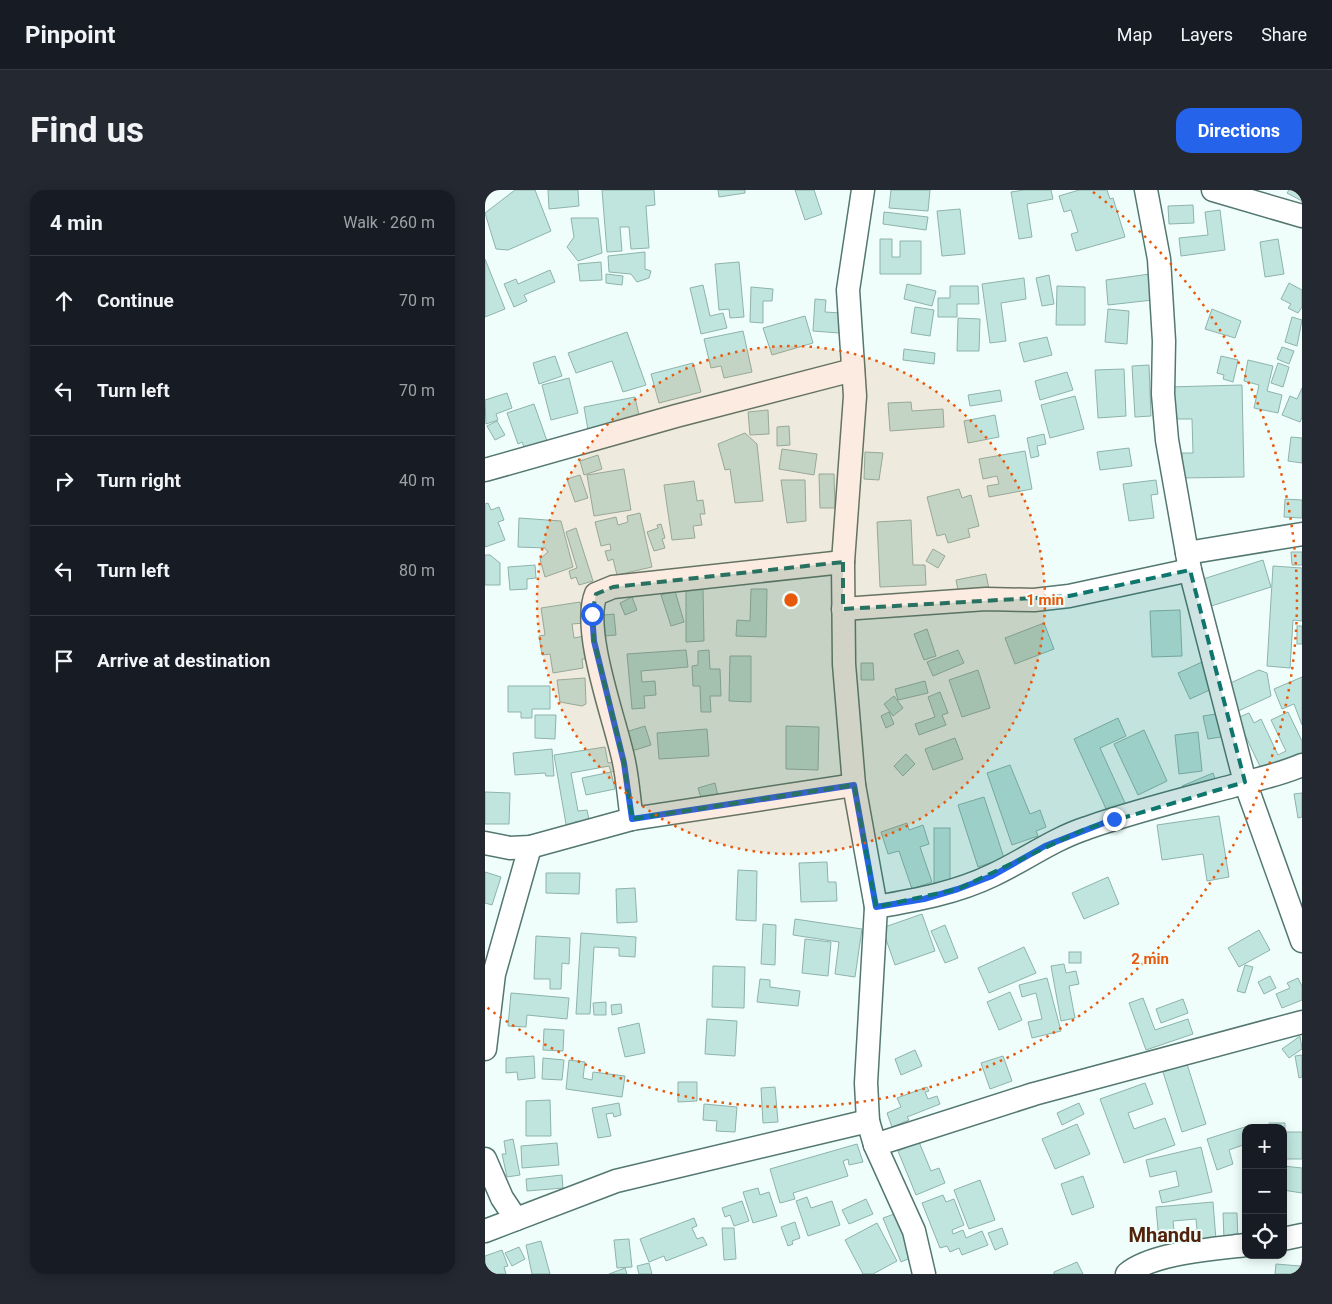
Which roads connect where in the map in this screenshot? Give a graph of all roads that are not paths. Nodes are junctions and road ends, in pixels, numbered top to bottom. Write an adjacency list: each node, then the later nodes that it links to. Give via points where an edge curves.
1 (863, 190): 5 (street, via 848,290)
2 (1146, 190): 9 (street, via 1159,259 1167,440)
3 (1213, 190): 4 (street)
4 (1302, 216)
5 (853, 370): 6 (street); 8 (street, via 855,396)
6 (485, 470)
7 (1302, 534): 9 (street)
8 (843, 562): 10 (street); 14 (street, via 613,587 596,594 592,614 594,641 624,763)
9 (1188, 562): 10 (street, via 1069,596); 12 (street)
10 (843, 609): 13 (street)
11 (1302, 765): 12 (street, via 1281,774)
12 (1245, 782): 17 (street, via 1085,829 1045,846 992,876 958,889); 18 (street)
13 (854, 785): 14 (street); 17 (street)
14 (632, 819): 16 (street)
15 (485, 843): 16 (street, via 510,848)
16 (529, 847): 20 (street, via 494,974)
17 (876, 907): 21 (street, via 866,1083)
18 (1302, 941)
19 (1302, 1022): 22 (street, via 1035,1094)
20 (485, 1049)
21 (867, 1122): 22 (street); 24 (street, via 616,1181)
22 (875, 1145): 29 (street, via 914,1232)
23 (485, 1159): 24 (street, via 502,1198)
24 (516, 1219): 25 (street)
25 (485, 1231)
26 (1302, 1235): 27 (street)
27 (1287, 1238)
28 (1242, 1246): 30 (street, via 1157,1260)
29 (924, 1274)
30 (1127, 1274)

